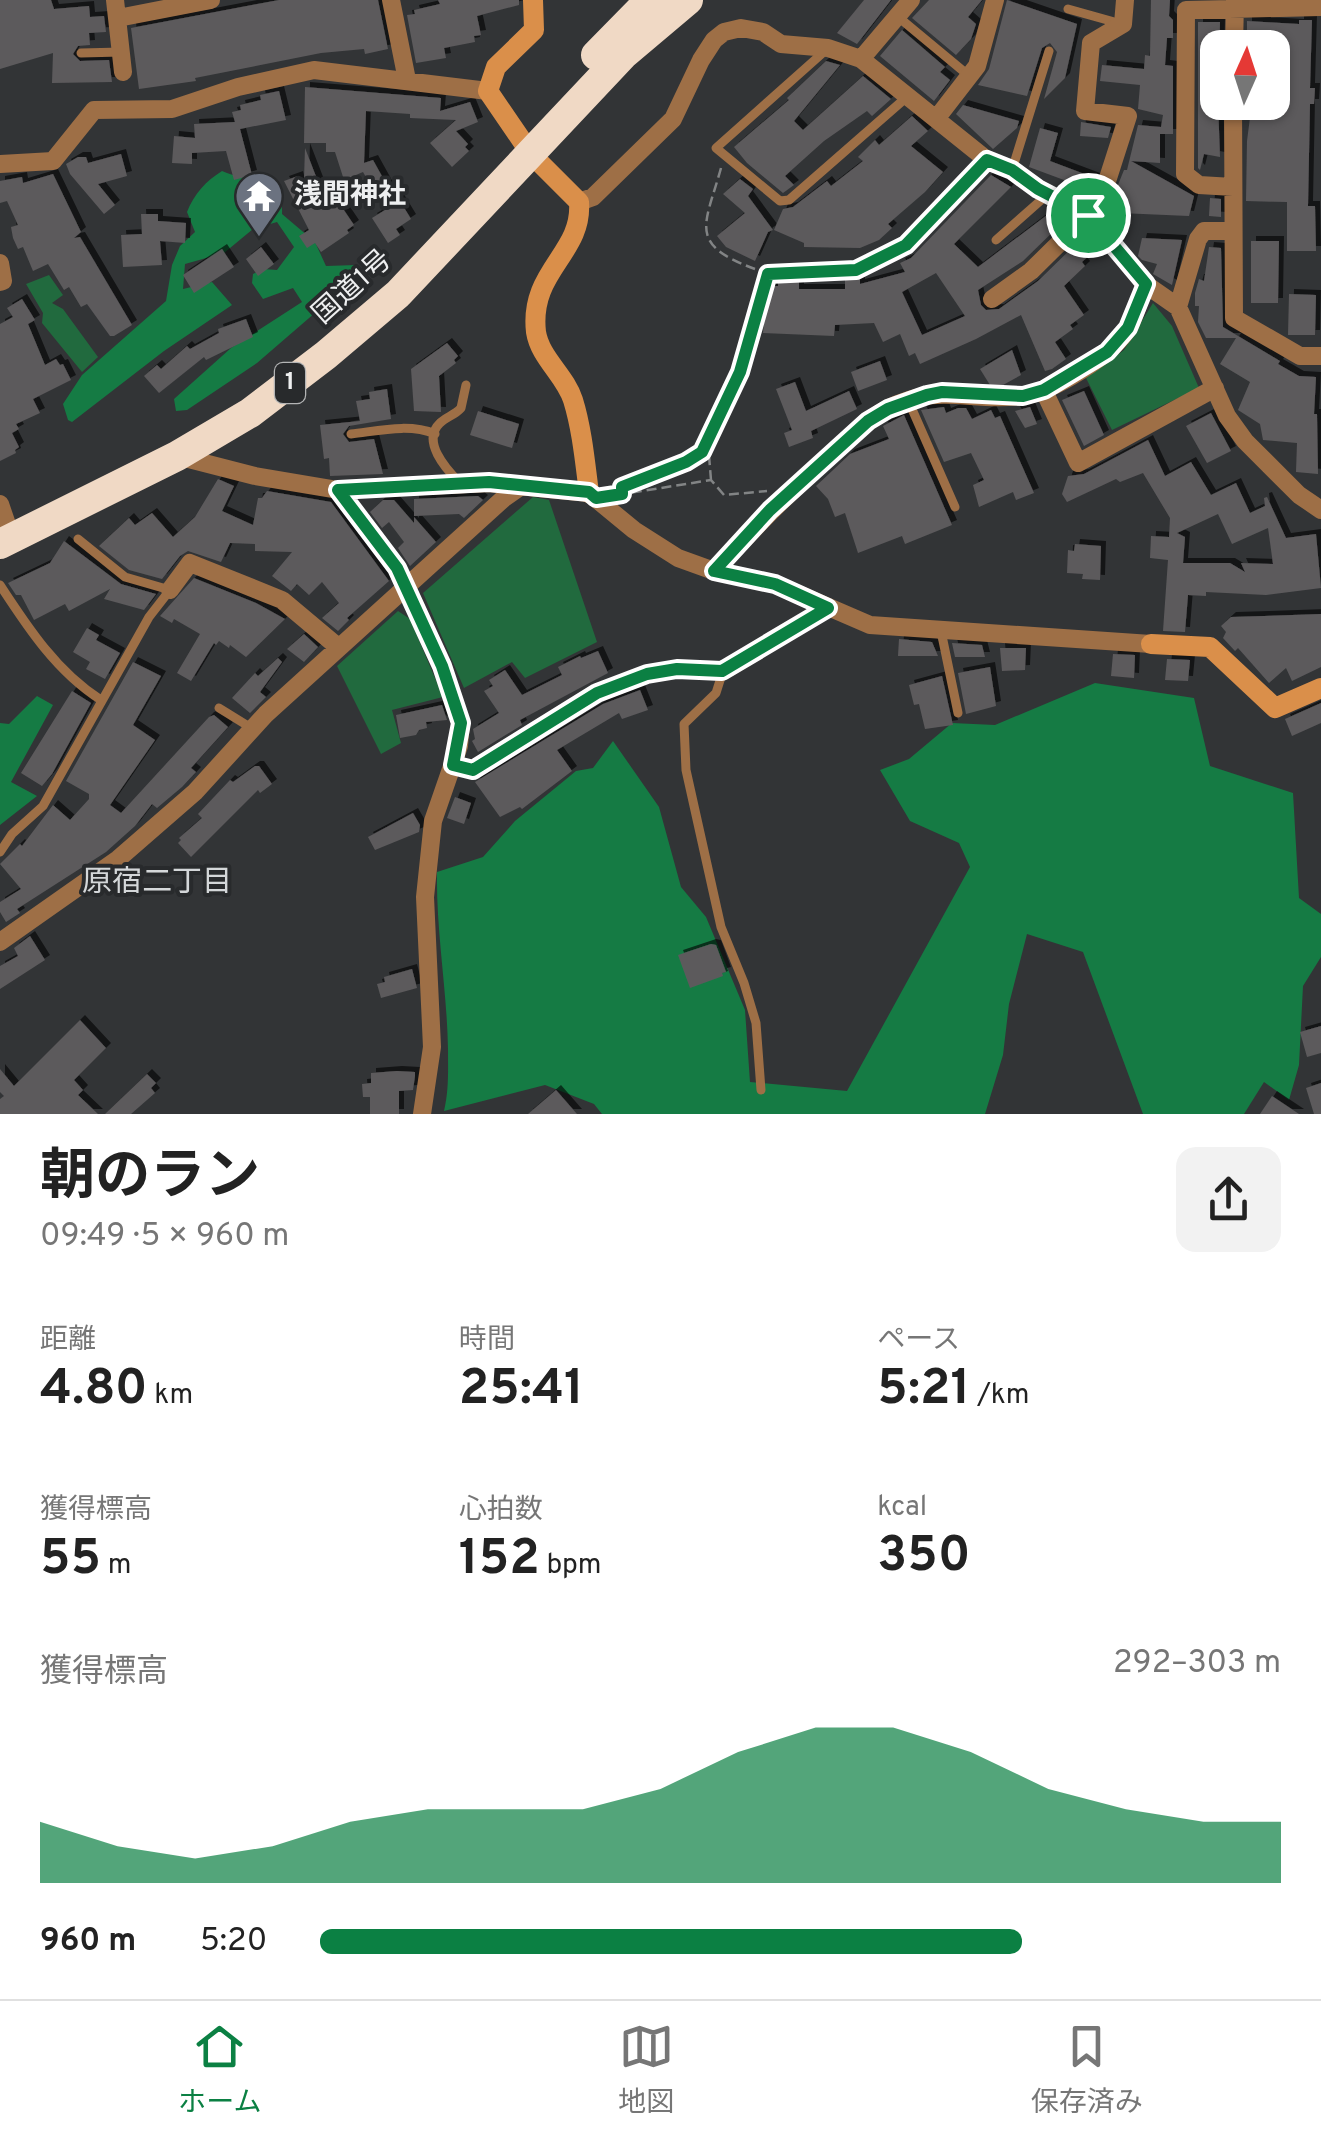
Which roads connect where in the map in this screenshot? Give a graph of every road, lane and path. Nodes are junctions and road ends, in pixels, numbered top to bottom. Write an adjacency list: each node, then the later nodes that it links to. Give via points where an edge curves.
1 (211, 0): 11 (street)
2 (391, 0): 23 (street)
3 (533, 0): 24 (street, via 534,30 496,67)
4 (650, 0): 28 (highway, 国道1号 / 1)
5 (688, 0): 28 (highway, 国道1号 / 1)
6 (911, 0): 13 (street)
7 (996, 0): 22 (street)
8 (1125, 0): 14 (street)
9 (1235, 4): 10 (street); 15 (street); 33 (street, via 1186,10 1184,174 1198,185)
10 (1321, 8)
11 (116, 9): 19 (street)
12 (1068, 9): 14 (lane)
13 (898, 16): 20 (street); 22 (lane)
14 (1123, 24): 36 (street, via 1091,43 1084,111 1128,116 1100,203)
15 (1234, 30)
16 (824, 49): 20 (street); 29 (lane, via 716,148); 35 (street, via 781,44 741,28 724,32 701,60 673,119 593,197)
17 (1049, 51): 32 (lane)
18 (80, 52): 19 (lane)
19 (121, 52): 21 (street)
20 (861, 59): 25 (street)
21 (123, 72)
22 (969, 76): 26 (street)
23 (407, 80): 24 (street); 31 (street, via 314,70 172,110 94,110 53,161)
24 (488, 91): 28 (street)
25 (908, 96): 26 (street); 29 (lane, via 789,200 780,201)
26 (936, 119): 30 (street)
27 (1233, 120): 33 (street)
28 (524, 146): 35 (street); 53 (highway, 国道1号 / 1, via 398,294 250,412); 63 (highway, 国道1号 / 1, via 318,340 242,399)
29 (725, 155): 40 (path, via 706,224 708,243)
30 (987, 160): 32 (street); 40 (lane, via 906,245 856,270)
31 (0, 164)
32 (1012, 170): 34 (street)
33 (1232, 188): 37 (street)
34 (1048, 194): 36 (street); 38 (lane)
35 (579, 202): 59 (street, via 571,241 538,297 536,332 572,399)
36 (1088, 215): 42 (street); 43 (street)
37 (1232, 231): 44 (street, via 1204,231 1198,239); 45 (street, via 1234,318 1300,356)
38 (996, 240)
39 (0, 263): 41 (street)
40 (768, 274): 52 (path, via 740,372)
41 (0, 282)
42 (1146, 284): 44 (street); 48 (street, via 1128,328 1107,352)
43 (992, 299)
44 (1178, 307): 47 (street)
45 (1321, 356)
46 (466, 385): 51 (lane, via 461,408)
47 (1215, 388): 48 (street, via 1078,463); 62 (street, via 1245,441)
48 (1044, 390): 49 (street, via 1023,396 942,392)
49 (908, 400): 60 (street, via 868,421); 61 (lane)
50 (350, 434): 51 (lane, via 399,428)
51 (435, 434): 55 (lane, via 438,456)
52 (708, 443): 54 (path); 58 (path, via 695,458 622,487)
53 (176, 456): 57 (street); 63 (highway, 国道1号 / 1)
54 (711, 480): 58 (path); 60 (path, via 724,494 768,491)
55 (461, 484): 56 (street); 57 (street)
56 (523, 485): 59 (street); 67 (street)
57 (338, 490): 67 (street)
58 (622, 494): 59 (path)
59 (592, 495): 65 (street, via 655,544)
60 (780, 502): 65 (street)
61 (955, 507)
62 (1321, 510)
63 (3, 528)
64 (78, 539): 68 (lane, via 125,576)
65 (714, 571): 69 (street, via 775,584)
66 (0, 585): 75 (lane, via 66,673)
67 (406, 589): 72 (street); 79 (street, via 460,712)
68 (170, 590): 72 (street, via 190,563 282,600); 75 (lane)
69 (828, 608): 70 (street, via 870,625); 73 (street)
70 (940, 628): 71 (street); 77 (lane)
71 (1152, 644): 74 (street, via 1210,647 1276,708)
72 (338, 646): 78 (street)
73 (722, 671): 79 (street, via 647,674 597,693 473,770); 82 (lane, via 716,693 684,724 686,770 721,927 756,1023)
74 (1321, 688)
75 (101, 700): 80 (lane, via 43,806)
76 (219, 708): 78 (lane)
77 (958, 713)
78 (253, 729): 81 (street, via 196,792 118,859)
79 (453, 765): 83 (street, via 433,821 425,897 432,1047)
80 (0, 852)
81 (2, 938)
82 (760, 1090)
83 (422, 1114)

